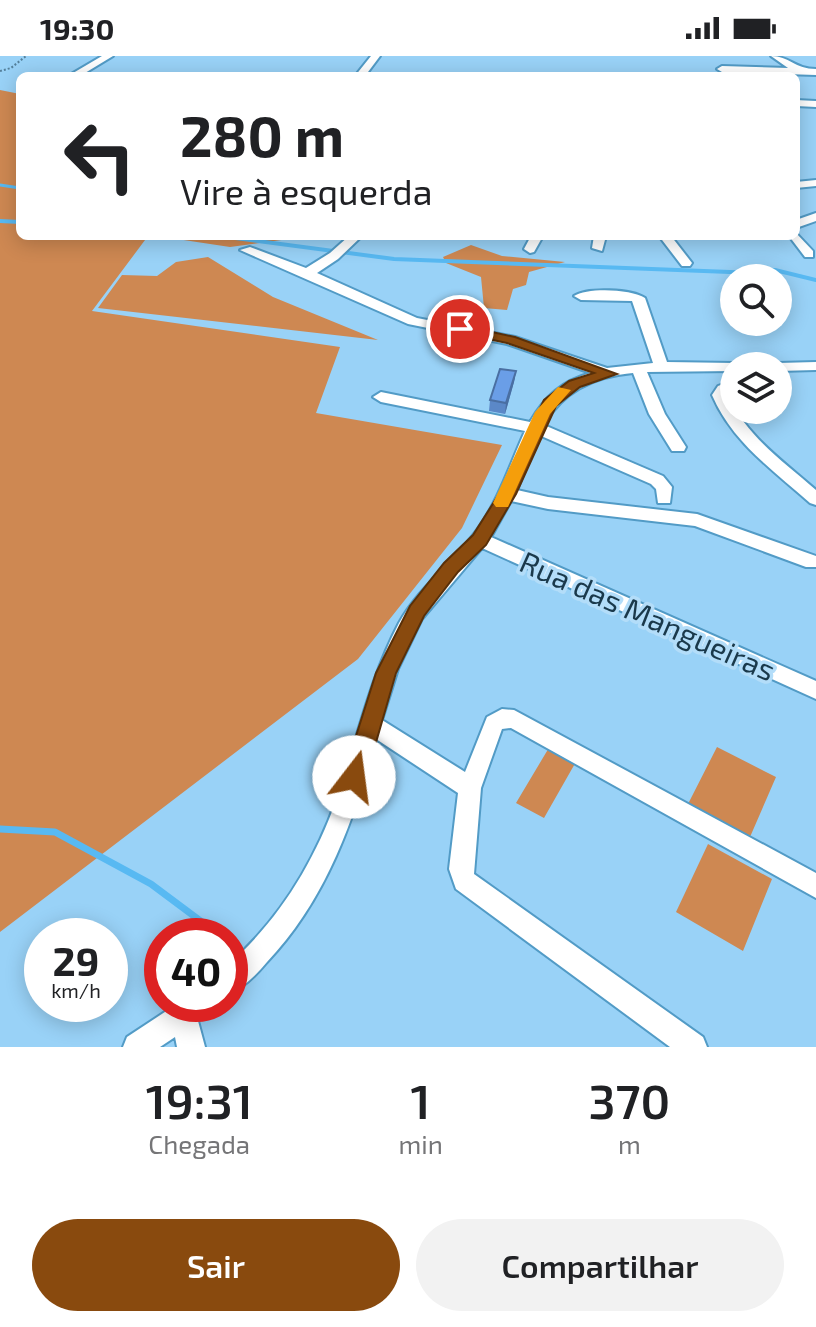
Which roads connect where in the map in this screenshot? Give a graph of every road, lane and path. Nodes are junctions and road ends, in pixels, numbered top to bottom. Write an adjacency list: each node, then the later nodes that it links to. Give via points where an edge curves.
1 (26, 56): 6 (path)
2 (109, 56): 8 (street)
3 (376, 56): 9 (street)
4 (775, 56): 7 (street)
5 (722, 69): 7 (street)
6 (0, 71)
7 (799, 71): 10 (street)
8 (80, 72)
9 (363, 72)
10 (816, 72)
11 (816, 171): 12 (street)
12 (804, 183)
13 (352, 240): 21 (street)
14 (535, 240): 17 (street)
15 (668, 240): 20 (street)
16 (798, 240): 19 (street)
17 (530, 249)
18 (246, 250): 21 (street)
19 (809, 254)
20 (686, 263)
21 (307, 273): 28 (street, via 413,321 510,340)
22 (581, 296): 25 (street, via 638,298)
23 (816, 366): 26 (street)
24 (720, 367): 25 (street)
25 (662, 369): 27 (street)
26 (792, 369)
27 (639, 370): 28 (street); 32 (street)
28 (609, 374): 31 (street, via 564,389)
29 (381, 397): 31 (street)
30 (738, 424): 35 (street)
31 (536, 428): 33 (street); 34 (street, via 657,480 664,487)
32 (678, 447)
33 (507, 494): 36 (street); 37 (street, via 697,520)
34 (664, 499)
35 (816, 499)
36 (480, 540): 38 (street, Rua das Mangueiras); 39 (street, via 426,597 407,626)
37 (812, 562)
38 (816, 690)
39 (369, 723): 40 (street); 42 (street, via 329,849 301,899)
40 (470, 788): 41 (street, via 494,723 514,719); 47 (street, via 464,881)
41 (816, 886)
42 (248, 965)
43 (174, 1022): 45 (street)
44 (192, 1022): 46 (street)
45 (137, 1047)
46 (191, 1047)
47 (693, 1047)

